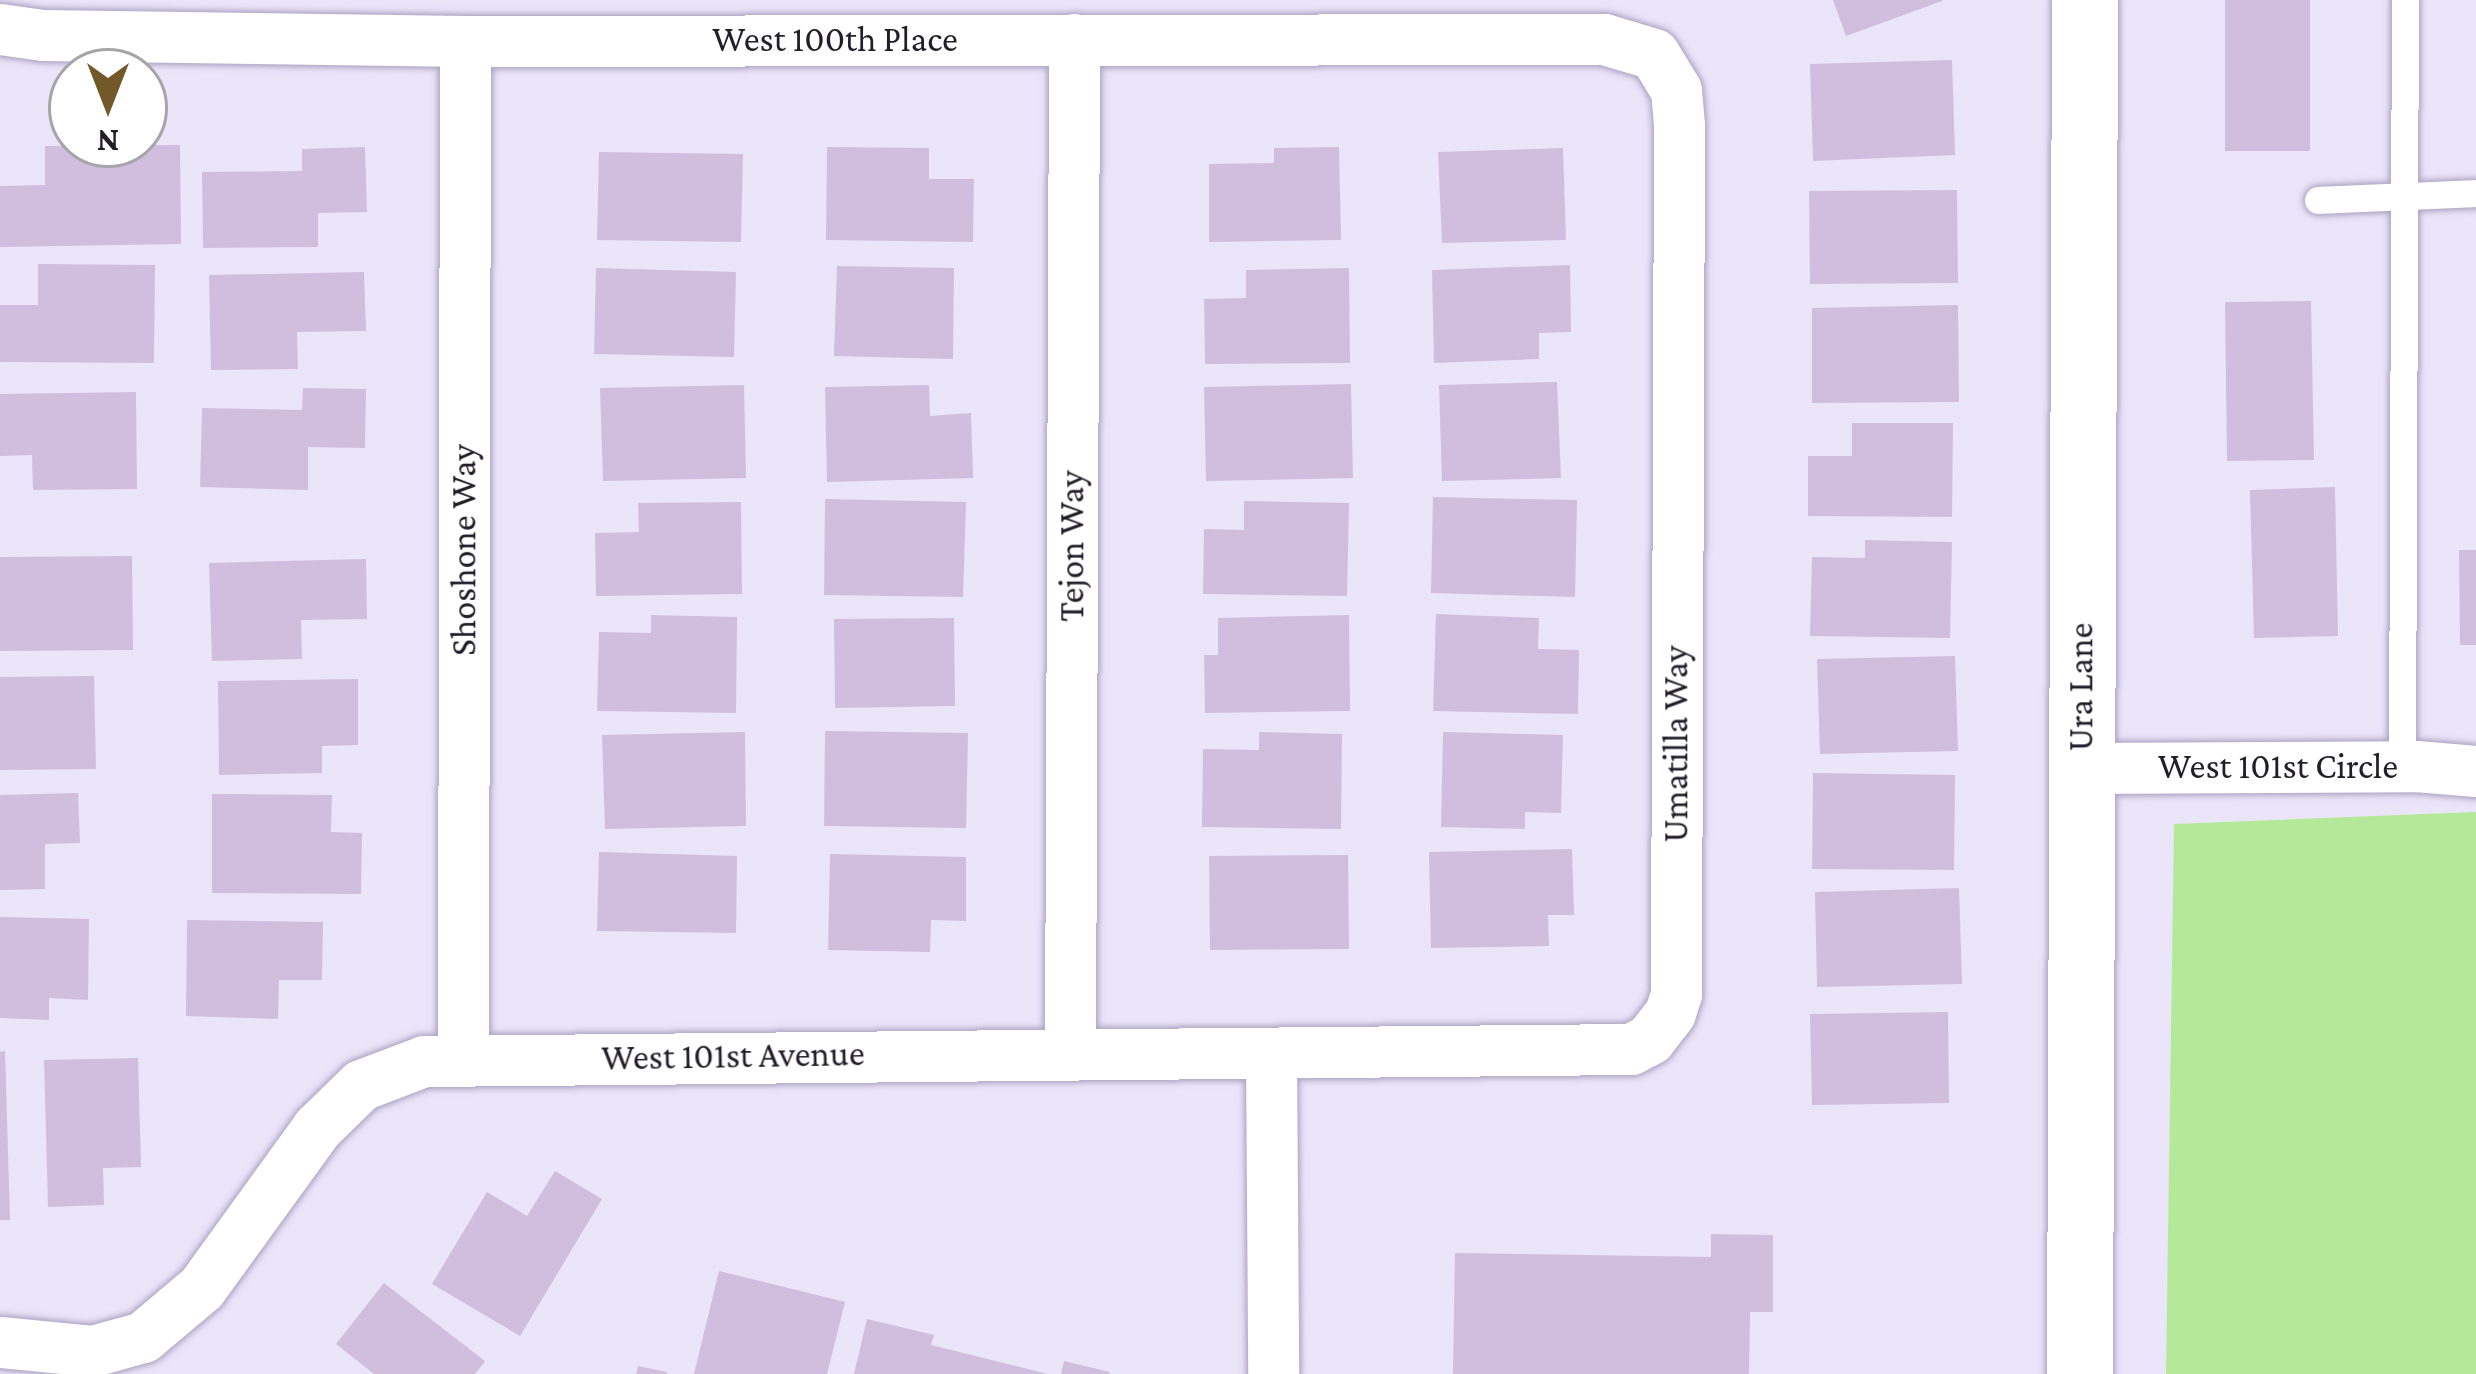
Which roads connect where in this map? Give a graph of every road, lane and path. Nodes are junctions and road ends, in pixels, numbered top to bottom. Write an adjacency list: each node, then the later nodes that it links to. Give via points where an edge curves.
1 (2085, 0): 11 (street, Ura Lane)
2 (2405, 0): 8 (lane)
3 (0, 29): 5 (street, West 100th Place)
4 (1074, 39): 5 (street, West 100th Place); 6 (street, West 100th Place, via 1604,39); 13 (street, Tejon Way)
5 (465, 41): 15 (street, Shoshone Way)
6 (1663, 64): 14 (street, Umatilla Way, via 1676,90 1679,126 1670,1013 1631,1049)
7 (2476, 193): 8 (lane)
8 (2404, 194): 9 (lane); 10 (lane)
9 (2318, 200)
10 (2402, 766): 11 (street, West 101st Circle); 12 (street, West 101st Circle)
11 (2081, 768): 18 (street, Ura Lane)
12 (2476, 771)
13 (1070, 1052): 14 (street, West 101st Avenue); 15 (street, West 101st Avenue)
14 (1271, 1054): 17 (street)
15 (463, 1059): 16 (street, West 101st Avenue, via 424,1061 361,1085 317,1127 201,1288 143,1337 92,1351)
16 (0, 1342)
17 (1274, 1374)
18 (2080, 1374)

